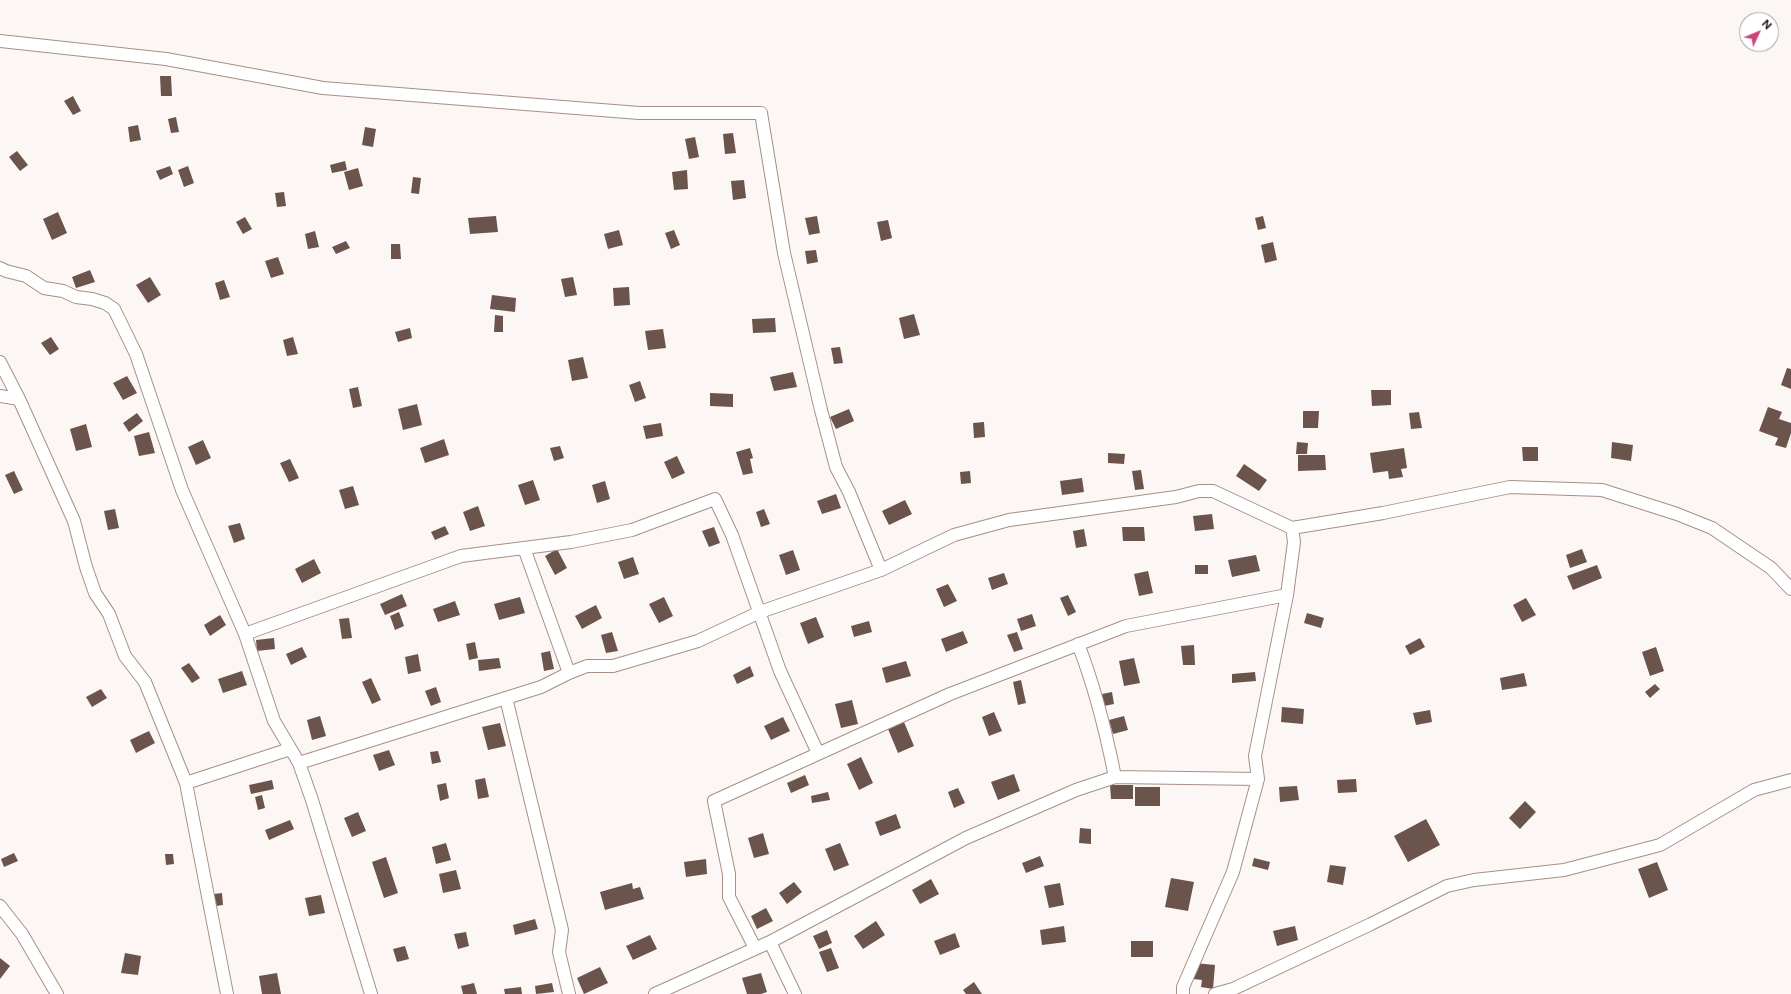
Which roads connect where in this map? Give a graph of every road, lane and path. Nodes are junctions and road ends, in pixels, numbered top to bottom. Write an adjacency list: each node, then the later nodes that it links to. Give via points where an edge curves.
1 (0, 41): 8 (street, via 166,59 323,88 639,113 761,112 784,253 821,410 836,467)
2 (0, 268): 12 (street, via 6,272 26,276 44,288 92,299 114,309 136,354 182,490)
3 (0, 362): 5 (street)
4 (0, 396): 5 (street)
5 (19, 399): 22 (street, via 74,521 96,593 109,614 125,656 145,682)
6 (1292, 528): 8 (street, via 1213,491 1199,491 1176,497 1009,520 954,535); 9 (street, via 1383,513 1510,487 1602,490 1712,528 1771,568); 10 (street, via 1294,542)
7 (524, 548): 11 (street, via 632,530 715,499 732,535); 12 (street, via 461,556); 14 (street)
8 (881, 570): 11 (street)
9 (1791, 589)
10 (1287, 595): 13 (street, via 1126,626); 20 (street, via 1255,756)
11 (760, 612): 14 (street, via 698,640 612,666 587,666); 17 (street, via 780,671)
12 (245, 634): 16 (street, via 274,721)
13 (1078, 644): 17 (street, via 950,694); 19 (street, via 1092,680)
14 (569, 673): 15 (street, via 541,687)
15 (506, 698): 18 (street); 29 (street, via 562,930 559,952)
16 (290, 749): 18 (street); 22 (street)
17 (818, 753): 25 (street, via 714,801 729,874 730,897)
18 (299, 763): 28 (street)
19 (1115, 777): 20 (street); 24 (street, via 1076,790 966,838)
20 (1258, 779): 32 (street, via 1233,872 1183,987)
21 (1791, 780): 33 (street, via 1754,790 1660,845 1564,870 1474,880 1447,886 1240,986)
22 (186, 783): 27 (street)
23 (0, 906): 26 (street, via 22,934)
24 (770, 942): 25 (street); 31 (street)
25 (755, 948): 30 (street)
26 (57, 994)
27 (227, 994)
28 (371, 994)
29 (569, 994)
30 (657, 994)
31 (795, 994)
32 (1183, 994)
33 (1215, 994)

